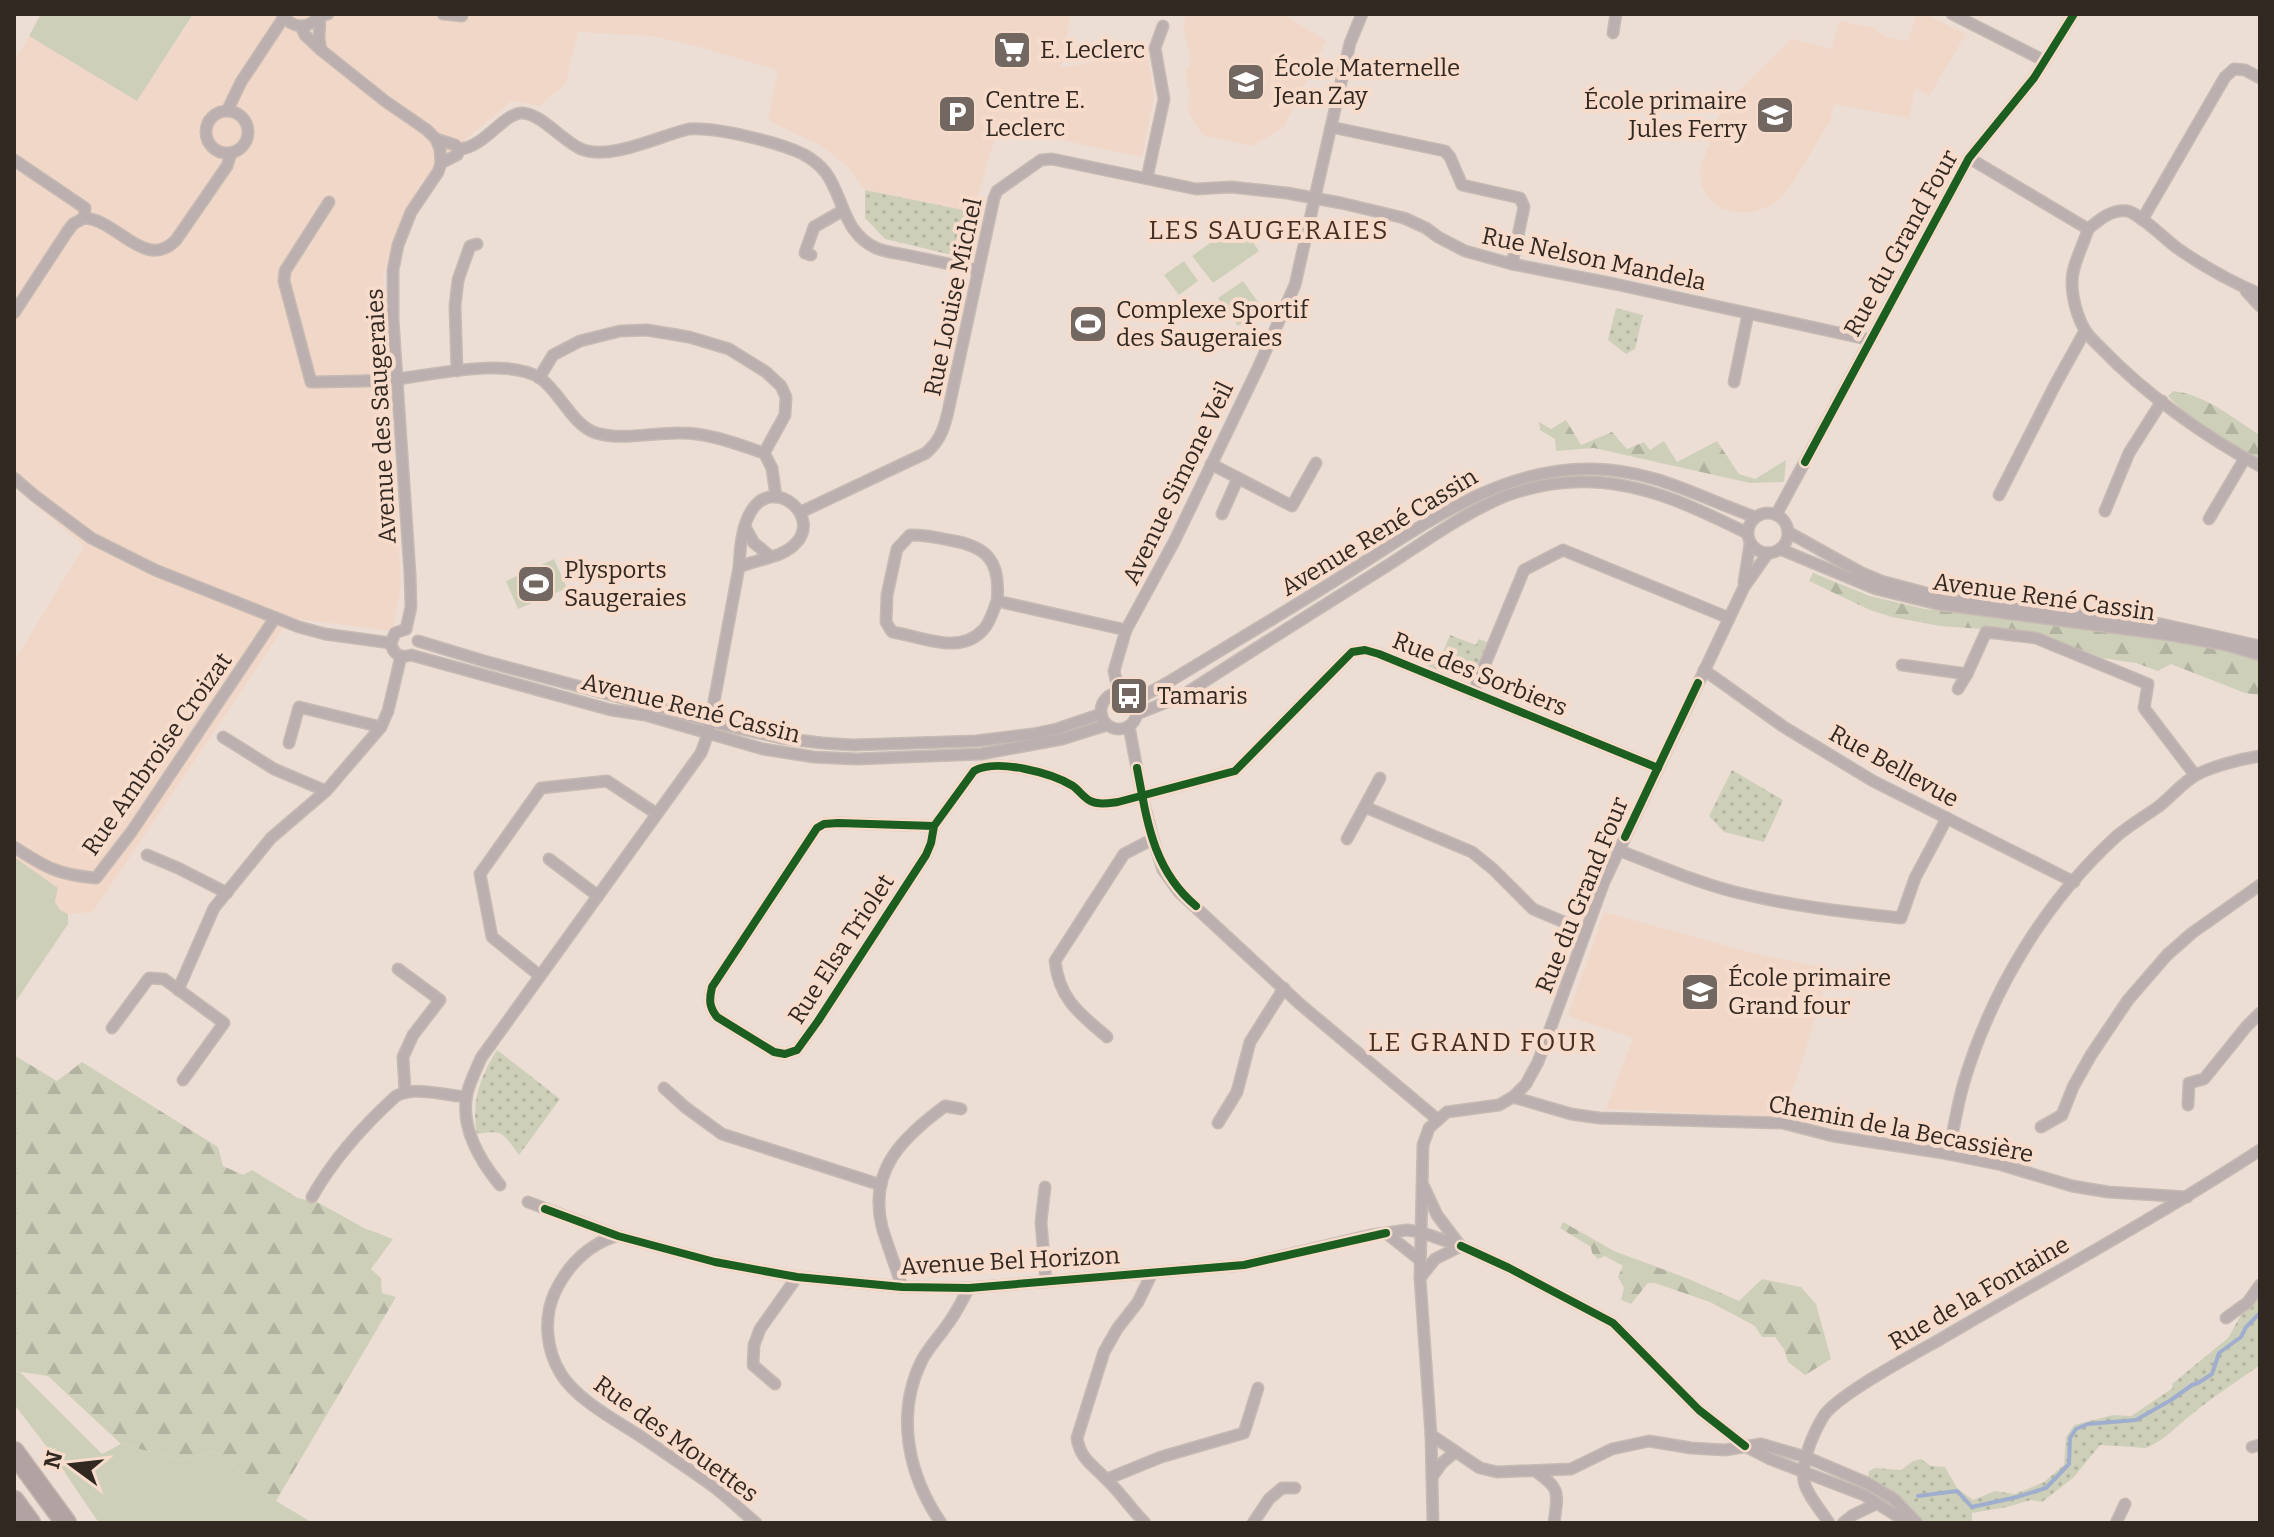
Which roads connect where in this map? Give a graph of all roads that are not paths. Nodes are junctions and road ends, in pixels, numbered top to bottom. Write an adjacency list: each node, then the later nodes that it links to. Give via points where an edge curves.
1 (443, 14): 8 (street)
2 (1362, 14): 17 (street, Avenue Simone Veil)
3 (1616, 14): 12 (street)
4 (1952, 14): 9 (street)
5 (2074, 14): 14 (street, Rue du Grand Four)
6 (283, 15): 10 (street); 16 (street)
7 (323, 15): 10 (street); 13 (street)
8 (462, 16)
9 (1970, 18): 14 (street)
10 (301, 26): 13 (street)
11 (1163, 26): 24 (street, via 1155,48 1164,99)
12 (1613, 33)
13 (321, 50): 18 (street)
14 (2045, 61): 21 (street, Rue du Grand Four)
15 (2260, 78): 29 (street, via 2234,69 2225,77)
16 (227, 111): 20 (street, via 245,121 248,134 243,146); 20 (street, via 214,116 206,134 212,146)
17 (1331, 127): 25 (street, Avenue Simone Veil); 33 (street, via 1445,151 1462,185 1520,198 1524,207)
18 (436, 139): 19 (street); 23 (street)
19 (460, 149): 23 (street, Avenue des Saugeraies); 27 (street, Avenue des Saugeraies, via 474,146 520,113 595,153 699,128 803,154 828,176)
20 (231, 153): 28 (street, via 168,248 143,249 100,220)
21 (1969, 158): 30 (street); 41 (street, Rue du Grand Four)
22 (14, 160): 28 (street, via 85,208)
23 (441, 163): 44 (street, Avenue des Saugeraies, via 398,245 393,270)
24 (1147, 178): 25 (street, Rue Louise Michel, via 1196,189 1231,187); 34 (street, Rue Louise Michel, via 1041,160 997,191)
25 (1315, 197): 33 (street, Rue Nelson Mandela, via 1404,218 1465,251); 50 (street, Avenue Simone Veil, via 1295,285)
26 (329, 202): 44 (street, via 285,271 284,281 311,382)
27 (842, 211): 32 (street, via 814,227 805,253); 34 (street, via 876,248)
28 (84, 218): 38 (street, via 67,232)
29 (2142, 220): 30 (street, via 2131,211 2119,211); 35 (street)
30 (2088, 229): 40 (street, via 2072,281)
31 (477, 244): 42 (street, via 470,246 458,280)
32 (811, 255)
33 (1512, 264): 39 (street, Rue Nelson Mandela)
34 (978, 270): 57 (street, Rue Louise Michel, via 945,426 936,444)
35 (2242, 286): 36 (street); 37 (street)
36 (2260, 294)
37 (2260, 306)
38 (14, 313)
39 (1748, 314): 41 (street, Rue Nelson Mandela); 45 (street)
40 (2085, 331): 46 (street); 54 (street)
41 (1871, 340): 59 (street, Rue du Grand Four)
42 (457, 371): 43 (street, via 495,367); 44 (street)
43 (539, 378): 47 (street, via 593,432 685,433); 47 (street, via 553,355 580,341 620,331 647,330 729,349 766,372 786,397 785,415)
44 (397, 379): 73 (street, Avenue des Saugeraies, via 410,574)
45 (1734, 382)
46 (2162, 401): 48 (street); 56 (street, via 2129,453)
47 (764, 453): 55 (street)
48 (2245, 458): 51 (street); 61 (street)
49 (1316, 463): 53 (street, via 1292,506)
50 (1211, 464): 53 (street); 74 (street, Avenue Simone Veil)
51 (2260, 466)
52 (14, 478): 71 (street, via 91,538)
53 (1238, 478): 58 (street)
54 (1999, 495)
55 (776, 497): 57 (street, via 791,501); 62 (street, via 759,502)
56 (2105, 511)
57 (801, 512): 67 (street, via 800,539 787,551)
58 (1222, 514)
59 (1776, 515): 60 (street); 63 (street)
60 (1755, 517): 64 (street, via 1748,527); 86 (street, Avenue René Cassin, via 1641,474 1591,468 1517,478 1461,503)
61 (2209, 519)
62 (745, 527): 67 (street); 68 (street)
63 (1788, 532): 65 (street); 77 (street, Avenue René Cassin, via 1881,581 1941,597 2161,624)
64 (1749, 539): 66 (street, via 1759,552); 69 (street, Rue du Grand Four); 88 (street, Avenue René Cassin, via 1689,506 1613,484 1562,484 1509,495 1458,520 1182,696)
65 (1780, 549): 66 (street); 78 (street, Avenue René Cassin, via 1876,589 1937,604 2170,635)
66 (1768, 553): 69 (street, Rue du Grand Four)
67 (770, 556): 68 (street)
68 (739, 567): 89 (street)
69 (1744, 587): 72 (street, Rue du Grand Four)
70 (997, 601): 70 (street, via 994,563 983,550 910,535 897,549 886,622 892,632 964,643 985,629); 74 (street)
71 (275, 618): 76 (street, via 325,634); 108 (street, Rue Ambroise Croizat, via 96,878 47,868)
72 (1729, 618): 81 (street, Rue du Grand Four); 85 (street, via 1563,550 1524,570)
73 (406, 629): 75 (street); 76 (street, via 395,633)
74 (1126, 630): 84 (street, Avenue Simone Veil, via 1114,671)
75 (418, 641): 79 (street); 89 (street, Avenue René Cassin)
76 (391, 643): 79 (street, via 396,654)
77 (2260, 646)
78 (2260, 655)
79 (406, 656): 92 (street); 93 (street, Avenue René Cassin)
80 (1902, 665): 82 (street)
81 (1704, 670): 97 (street, Rue du Grand Four); 104 (street, Rue Bellevue, via 1784,727)
82 (1967, 674): 83 (street); 98 (street, via 1986,632 2036,638 2148,684 2144,708)
83 (1958, 689)
84 (1119, 693): 86 (street); 87 (street, via 1104,702)
85 (1473, 693): 97 (street, Rue des Sorbiers); 101 (street, Rue des Sorbiers, via 1379,654 1352,652 1235,771)
86 (1134, 701): 88 (street)
87 (1101, 714): 89 (street, Avenue René Cassin, via 1019,736 853,745 781,738); 90 (street)
88 (1137, 714): 91 (street)
89 (709, 721): 93 (street)
90 (1107, 725): 91 (street, via 1118,730); 93 (street, Avenue René Cassin, via 981,754 856,759 792,754)
91 (1129, 726): 101 (street)
92 (381, 727): 95 (street, via 299,707); 100 (street)
93 (708, 734): 103 (street, via 701,753)
94 (223, 737): 100 (street, via 274,769)
95 (289, 743)
96 (2260, 756): 98 (street)
97 (1658, 768): 109 (street, Rue du Grand Four)
98 (2195, 775): 112 (street, via 2121,833)
99 (1380, 778): 102 (street)
100 (326, 791): 114 (street, via 271,838)
101 (1142, 796): 105 (street, Rue Elsa Triolet, via 1090,802 1073,786 1049,775 1016,767 981,767); 106 (street)
102 (1365, 807): 107 (street); 116 (street, via 1472,852 1533,909)
103 (657, 814): 115 (street); 118 (street, via 607,781 541,788 480,874 492,937)
104 (1947, 818): 109 (street, via 1901,918 1806,908 1733,892); 112 (street, Rue Bellevue)
105 (934, 826): 105 (street, Rue Elsa Triolet, via 838,823 817,828 712,987 710,1008 717,1017 774,1052 797,1050 926,855)
106 (1153, 839): 119 (street, via 1163,870 1179,892); 123 (street, via 1124,854 1055,961 1072,1008)
107 (1347, 839)
108 (14, 847)
109 (1618, 850): 116 (street, Rue du Grand Four)
110 (147, 855): 114 (street)
111 (549, 859): 115 (street)
112 (2074, 882): 135 (street, via 2034,933 1985,1023)
113 (2260, 885): 133 (street, via 2167,955 2091,1055 2062,1115)
114 (227, 893): 120 (street, via 214,908)
115 (598, 896): 118 (street)
116 (1585, 931): 128 (street, Rue du Grand Four, via 1538,1062)
117 (398, 969): 126 (street, via 440,1000 403,1057)
118 (540, 976): 127 (street, via 481,1058)
119 (1284, 988): 131 (street); 132 (street, via 1250,1042 1237,1092)
120 (178, 990): 122 (street, via 164,979 149,978); 124 (street, via 224,1023)
121 (2260, 1013): 129 (street, via 2204,1079 2189,1083)
122 (112, 1028)
123 (1107, 1037)
124 (183, 1080)
125 (664, 1088): 138 (street, via 722,1134)
126 (405, 1091): 127 (street); 140 (street, via 347,1145)
127 (466, 1097): 137 (street, via 473,1145)
128 (1513, 1097): 131 (street); 135 (street, Chemin de la Becassière, via 1599,1118 1782,1123)
129 (2188, 1105)
130 (961, 1109): 138 (street, via 945,1106 922,1123 890,1159)
131 (1437, 1119): 136 (street, via 1423,1145)
132 (1218, 1123)
133 (2041, 1127)
134 (2260, 1150): 141 (street, Rue de la Fontaine)
135 (1948, 1154): 141 (street, Chemin de la Becassière, via 2072,1186)
136 (1422, 1184): 143 (street); 146 (street)
137 (500, 1185)
138 (881, 1185): 153 (street, via 882,1225)
139 (1045, 1187): 151 (street, via 1041,1222)
140 (312, 1197)
141 (2187, 1197): 162 (street, Rue de la Fontaine, via 1838,1401 1824,1415)
142 (528, 1202): 145 (street, Avenue Bel Horizon)
143 (1420, 1232): 144 (street, Avenue Bel Horizon); 146 (street); 147 (street)
144 (1386, 1233): 147 (street); 148 (street, Avenue Bel Horizon, via 1244,1265)
145 (618, 1236): 149 (street, Avenue Bel Horizon); 173 (street, Rue des Mouettes, via 586,1250 559,1283 548,1313 555,1363 582,1397 714,1487)
146 (1461, 1246): 150 (street, via 1435,1259); 159 (street, via 1613,1323 1699,1410)
147 (1420, 1260): 150 (street)
148 (1152, 1273): 151 (street, Avenue Bel Horizon); 166 (street, via 1104,1352 1077,1438 1088,1464)
149 (797, 1277): 153 (street, Avenue Bel Horizon); 156 (street, via 754,1345 753,1365)
150 (1420, 1278): 158 (street)
151 (1046, 1282): 154 (street, Avenue Bel Horizon)
152 (2260, 1285): 155 (street)
153 (902, 1287): 154 (street, Avenue Bel Horizon)
154 (969, 1288): 174 (street, via 923,1358 909,1404 914,1470)
155 (2226, 1318)
156 (775, 1384)
157 (1258, 1388): 166 (street, via 1244,1433)
158 (1431, 1435): 161 (street); 165 (street)
159 (1745, 1446): 162 (street, via 1761,1444); 163 (street, via 1725,1450 1649,1441 1612,1449 1571,1469); 164 (street)
160 (14, 1452): 172 (highway)
161 (1455, 1452): 163 (street, via 1480,1468); 165 (street)
162 (1806, 1457): 164 (street, Rue de la Fontaine); 182 (street, via 1894,1499)
163 (1535, 1471): 178 (street, via 1556,1491)
164 (1804, 1473): 169 (street); 179 (street, via 1804,1484)
165 (1431, 1478): 177 (street)
166 (1107, 1479): 175 (street)
167 (1295, 1488): 176 (street, via 1282,1488)
168 (14, 1501): 171 (highway)
169 (1876, 1504): 180 (street); 181 (street)
170 (2125, 1504): 183 (street)
171 (30, 1523)
172 (66, 1523)
173 (756, 1523)
174 (941, 1523)
175 (1145, 1523)
176 (1253, 1523)
177 (1433, 1523)
178 (1554, 1523)
179 (1829, 1523)
180 (1843, 1523)
181 (1908, 1523)
182 (1917, 1523)
183 (2116, 1523)

